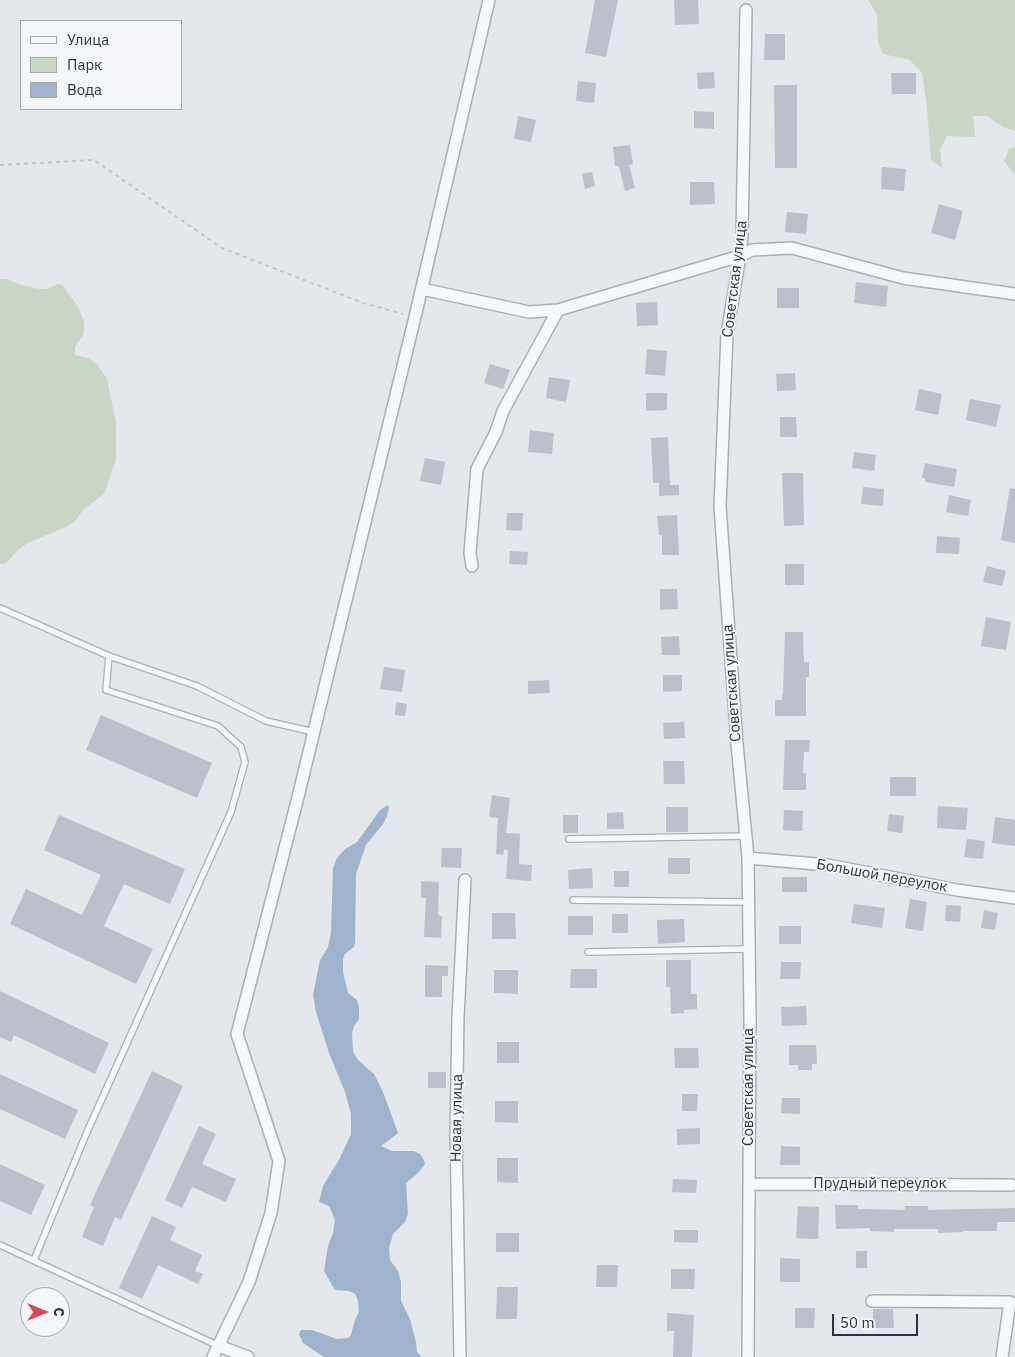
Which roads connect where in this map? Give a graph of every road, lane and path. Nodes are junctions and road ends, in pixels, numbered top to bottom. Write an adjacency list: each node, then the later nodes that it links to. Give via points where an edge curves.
1 (489, 0): 5 (street)
2 (746, 10): 4 (street, Советская улица)
3 (0, 165): 8 (path, via 94,160 222,248 363,303)
4 (740, 256): 6 (street, via 752,250 792,248 903,278); 7 (street); 13 (street, Советская улица, via 727,334 720,506)
5 (422, 289): 7 (street, via 530,312); 8 (street)
6 (1015, 294)
7 (558, 310): 9 (street, via 503,411 477,469 470,553)
8 (415, 318): 12 (street)
9 (472, 566)
10 (0, 608): 11 (lane)
11 (109, 656): 12 (lane, via 197,686 266,721); 25 (lane, via 106,690 218,726 242,747 245,762 230,812 86,1132)
12 (314, 732): 27 (street, via 237,1034 279,1161 274,1196 249,1282)
13 (746, 836): 14 (lane); 15 (street, Советская улица)
14 (569, 839)
15 (748, 858): 17 (street, Большой переулок, via 828,864 957,890); 19 (street, Советская улица)
16 (465, 880): 30 (street, Новая улица, via 456,1135)
17 (1015, 898)
18 (573, 900): 19 (lane)
19 (748, 902): 20 (street, Советская улица)
20 (749, 948): 21 (lane); 22 (street, Советская улица)
21 (588, 952)
22 (748, 1184): 23 (street, Прудный переулок); 31 (street, Советская улица)
23 (1011, 1184)
24 (0, 1245): 25 (lane)
25 (34, 1260): 27 (lane)
26 (872, 1301): 32 (street, via 1010,1302)
27 (219, 1346): 28 (street); 29 (street)
28 (213, 1357)
29 (248, 1357)
30 (460, 1357)
31 (748, 1357)
32 (1002, 1357)

